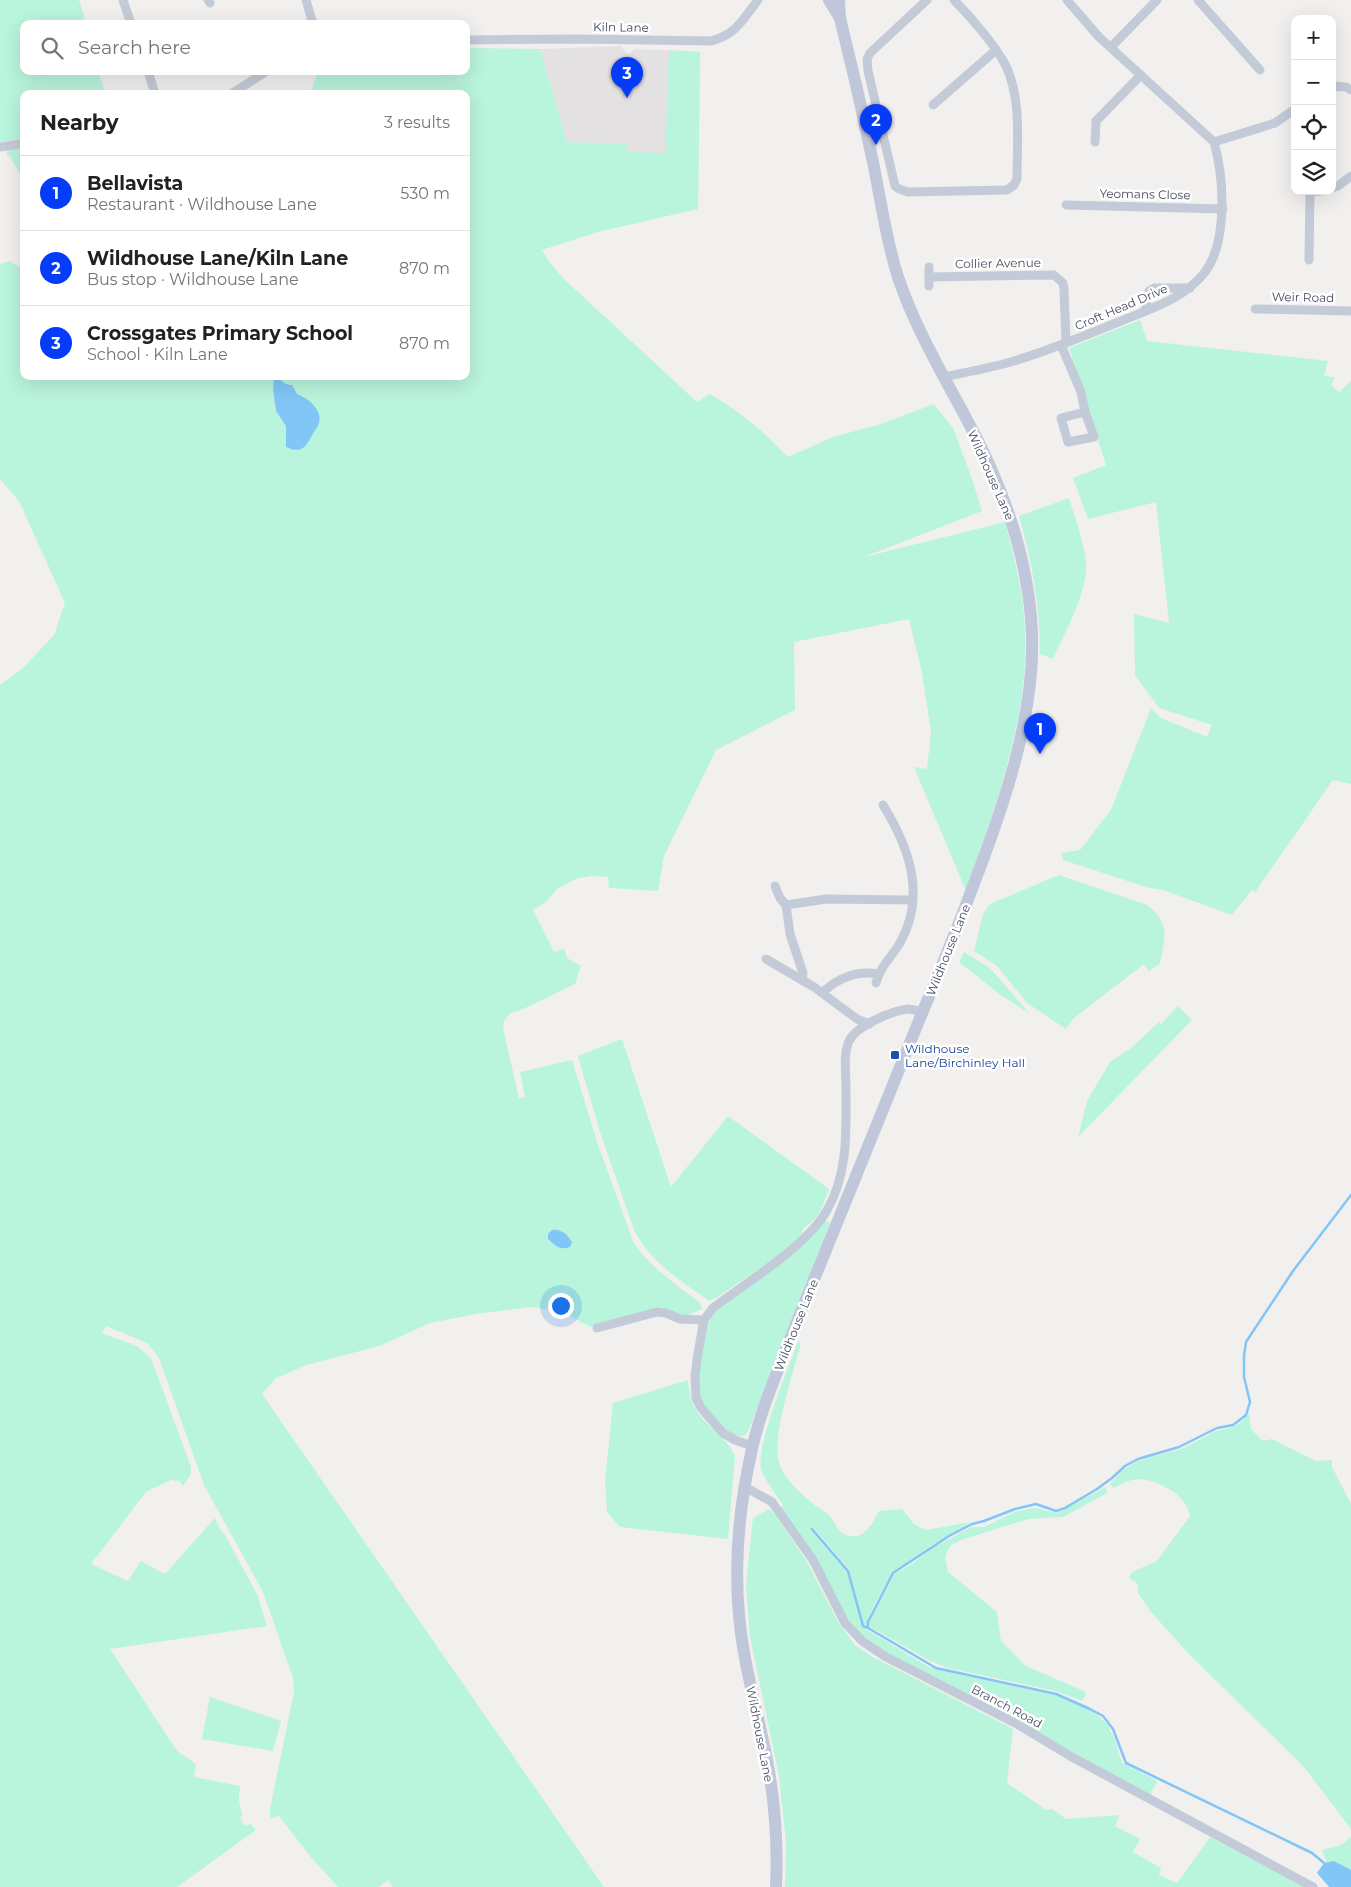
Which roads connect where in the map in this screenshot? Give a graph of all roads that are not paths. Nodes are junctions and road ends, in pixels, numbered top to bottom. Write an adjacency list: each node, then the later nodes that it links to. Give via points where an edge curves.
1 (122, 0): 12 (street)
2 (306, 0): 13 (street)
3 (829, 0): 11 (main road, Wildhouse Lane)
4 (839, 0): 11 (main road, Wildhouse Lane)
5 (927, 0): 16 (street, via 870,53 868,59 892,178 899,189 912,192 999,191 1014,185 1017,179 1017,119 1005,65)
6 (1067, 0): 15 (street)
7 (1157, 0): 15 (street)
8 (1198, 0): 17 (street)
9 (957, 1): 16 (street)
10 (752, 2): 14 (street, Kiln Lane, via 736,29 711,41)
11 (840, 18): 43 (main road, Wildhouse Lane, via 898,278)
12 (130, 20)
13 (312, 20)
14 (470, 40)
15 (1111, 47): 20 (street)
16 (996, 50): 25 (street)
17 (1260, 70)
18 (149, 75): 22 (street)
19 (261, 75): 23 (street)
20 (1141, 75): 27 (street, via 1096,121); 28 (street)
21 (1336, 86): 24 (street, via 1346,86)
22 (154, 90)
23 (237, 90)
24 (1351, 90)
25 (932, 105)
26 (1291, 112): 28 (street, via 1275,123)
27 (1096, 142)
28 (1214, 142): 35 (street, Croft Head Drive)
29 (20, 144): 30 (street)
30 (0, 147)
31 (1351, 176): 32 (street)
32 (1336, 187)
33 (1310, 195): 36 (street)
34 (1066, 205): 35 (street, Yeomans Close)
35 (1223, 209): 38 (street, Croft Head Drive, via 1217,249 1206,270)
36 (1309, 260)
37 (929, 267): 42 (street, Collier Avenue, via 929,281 1054,275 1063,283 1064,289)
38 (1190, 288): 40 (street, Croft Head Drive, via 1169,302); 40 (street, via 1154,288 1149,291)
39 (1255, 309): 41 (street, Weir Road)
40 (1145, 311): 42 (street, Croft Head Drive)
41 (1351, 311)
42 (1064, 344): 43 (street, Croft Head Drive, via 1014,361); 44 (street)
43 (943, 378): 52 (main road, Wildhouse Lane, via 976,438 1012,521 1026,577 1032,631 1032,672 1001,814)
44 (1085, 412)
45 (883, 805): 47 (street, via 905,846 912,878)
46 (775, 886): 48 (street)
47 (912, 900): 48 (street, via 826,899); 51 (street, via 905,933 877,979 869,973 850,974)
48 (786, 905): 50 (street)
49 (766, 959): 50 (street)
50 (802, 980): 51 (street)
51 (822, 993): 53 (street)
52 (923, 1012): 53 (street, via 909,1009); 56 (main road, Wildhouse Lane, via 796,1323 765,1402)
53 (869, 1024): 54 (street, via 850,1040 846,1054 844,1167 826,1213 796,1246 713,1308)
54 (704, 1320): 55 (street, via 680,1319 657,1312); 56 (street, via 695,1375 696,1398 700,1408 723,1433)
55 (597, 1328)
56 (752, 1446): 57 (main road, Wildhouse Lane)
57 (745, 1487): 58 (main road, Wildhouse Lane, via 738,1549 739,1615 773,1799 778,1857); 59 (street, Branch Road, via 772,1502 813,1560 845,1623 862,1642)
58 (776, 1887)
59 (1313, 1887)

